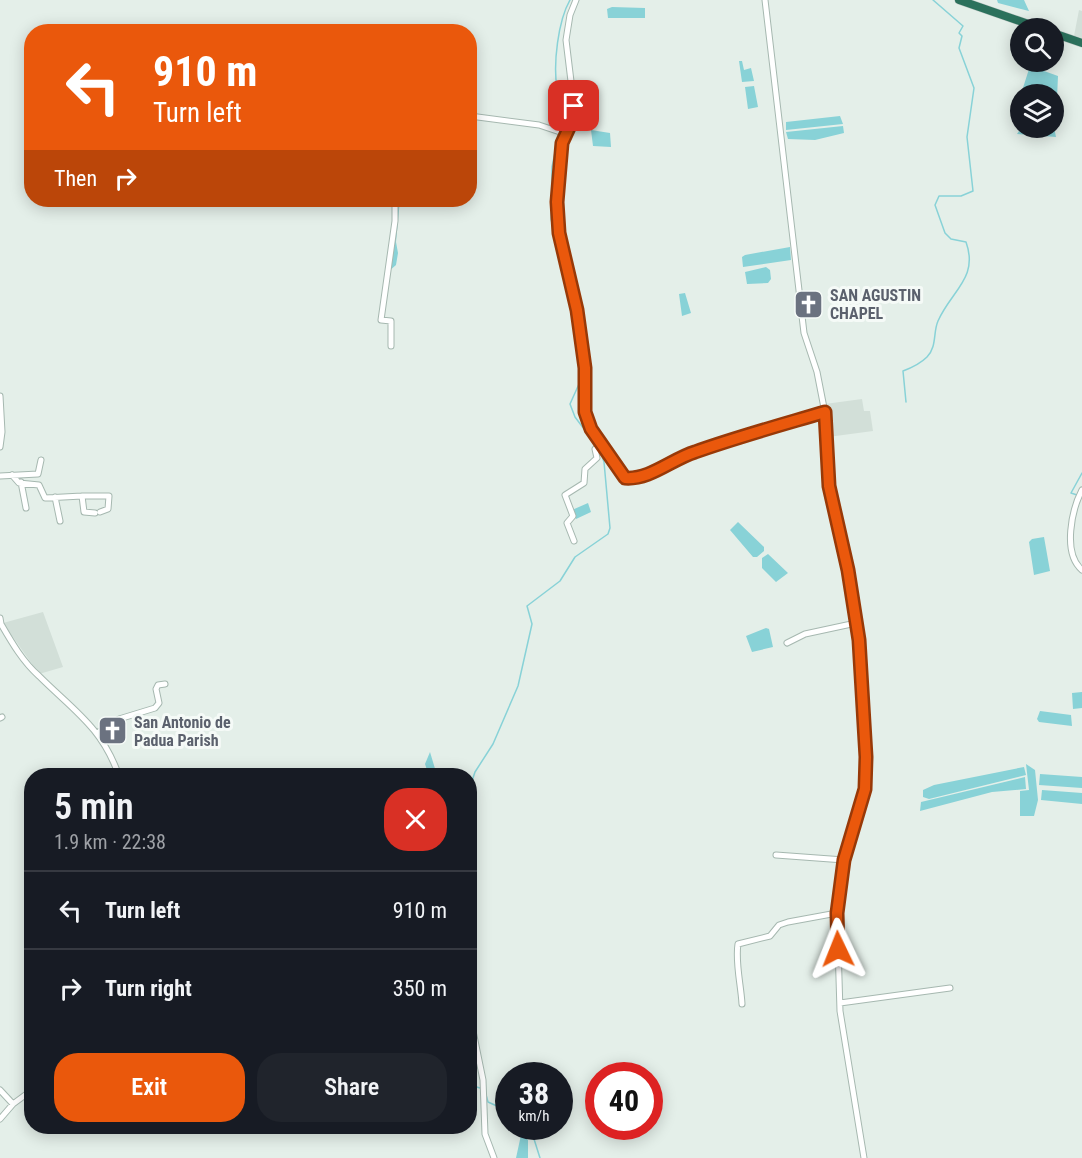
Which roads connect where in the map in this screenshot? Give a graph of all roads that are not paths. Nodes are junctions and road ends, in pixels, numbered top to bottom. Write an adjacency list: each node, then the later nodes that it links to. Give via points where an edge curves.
1 (576, 0): 8 (street, via 566,40 573,119)
2 (765, 0): 12 (street, via 804,333)
3 (959, 0): 4 (highway)
4 (1011, 18)
5 (1064, 37): 6 (highway)
6 (1082, 43)
7 (477, 117): 8 (street, via 539,125)
8 (561, 132): 14 (street, via 559,233 577,310 585,368 585,412)
9 (395, 207): 10 (street, via 381,320 391,321)
10 (391, 346)
11 (0, 396): 13 (street)
12 (825, 412): 14 (street, via 691,453 628,479); 27 (street, via 829,486)
13 (0, 447)
14 (598, 447): 24 (street, via 597,458 585,469 584,483 565,495 573,516 567,523)
15 (41, 460): 16 (street, via 38,474)
16 (12, 475): 17 (street); 18 (street)
17 (0, 476)
18 (21, 482): 20 (street, via 39,485 45,498); 22 (street)
19 (1082, 489): 25 (street, via 1075,503 1072,540 1074,557)
20 (55, 496): 21 (street); 23 (street)
21 (82, 496): 21 (street, via 84,512 108,508 109,496)
22 (26, 508)
23 (60, 521)
24 (574, 541)
25 (1081, 568)
26 (0, 618): 30 (street, via 25,661)
27 (856, 623): 28 (street, via 805,634); 33 (street, via 864,693 865,789)
28 (787, 643)
29 (165, 684): 30 (street, via 156,689 159,703 155,708 118,719)
30 (97, 733): 31 (street)
31 (116, 768)
32 (777, 855): 33 (street)
33 (844, 860): 34 (street)
34 (837, 913): 36 (street); 37 (street, via 788,922 770,936 738,944)
35 (950, 988): 36 (street)
36 (840, 1003): 44 (street)
37 (742, 1004)
38 (477, 1051): 43 (street, via 483,1080 485,1134)
39 (0, 1090): 41 (street)
40 (24, 1096): 41 (street)
41 (13, 1104): 42 (street)
42 (0, 1119)
43 (494, 1158)
44 (864, 1158)

